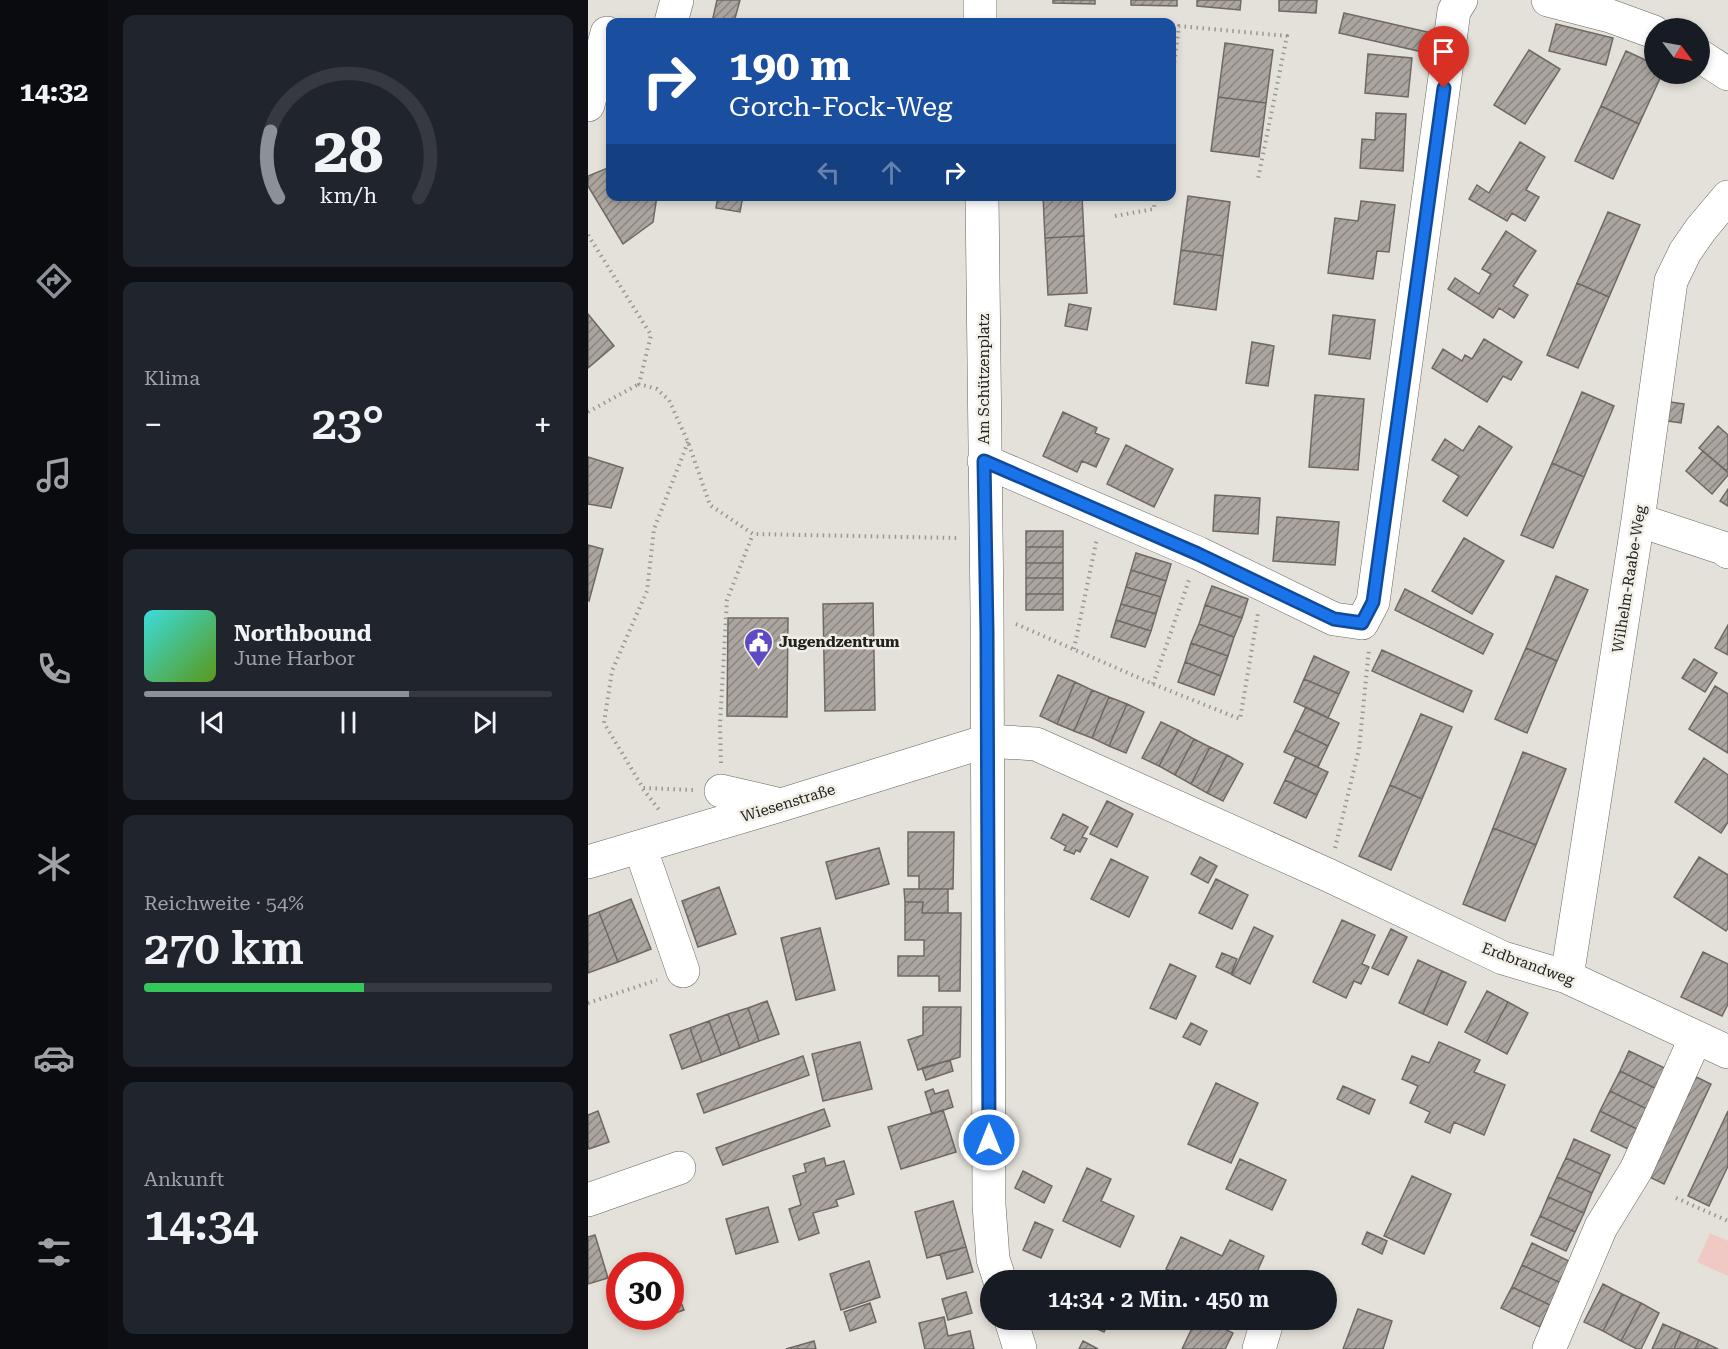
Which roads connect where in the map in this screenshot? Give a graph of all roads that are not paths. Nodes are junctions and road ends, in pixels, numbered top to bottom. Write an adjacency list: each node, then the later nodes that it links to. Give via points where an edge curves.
1 (677, 0): 5 (street)
2 (980, 0): 6 (street)
3 (1461, 0): 14 (street, via 1454,11 1373,602 1362,623 1334,619 1198,554)
4 (1548, 0): 7 (street)
5 (672, 18)
6 (980, 18)
7 (1644, 28)
8 (602, 29): 11 (street)
9 (1710, 62): 10 (street)
10 (1728, 74)
11 (588, 105)
12 (1728, 197): 15 (street, Wilhelm-Raabe-Weg, via 1685,252 1671,281)
13 (982, 201): 14 (street, Am Schützenplatz)
14 (984, 461): 17 (street, Am Schützenplatz)
15 (1638, 520): 16 (street); 23 (street, Wilhelm-Raabe-Weg)
16 (1728, 552)
17 (987, 741): 19 (street, Wiesenstraße); 23 (street, Erdbrandweg, via 1036,744 1503,958); 28 (street, Am Schützenplatz, via 989,1205)
18 (722, 791): 19 (street)
19 (781, 805): 20 (street, Wiesenstraße)
20 (640, 847): 21 (street, Wiesenstraße); 22 (street)
21 (588, 862)
22 (683, 970)
23 (1567, 977): 24 (street, Erdbrandweg)
24 (1696, 1036): 25 (street, Erdbrandweg); 31 (street, via 1636,1170 1601,1227)
25 (1728, 1052)
26 (679, 1168): 27 (street)
27 (588, 1200)
28 (996, 1270)
29 (1014, 1330): 30 (street)
30 (1020, 1349)
31 (1549, 1349)

